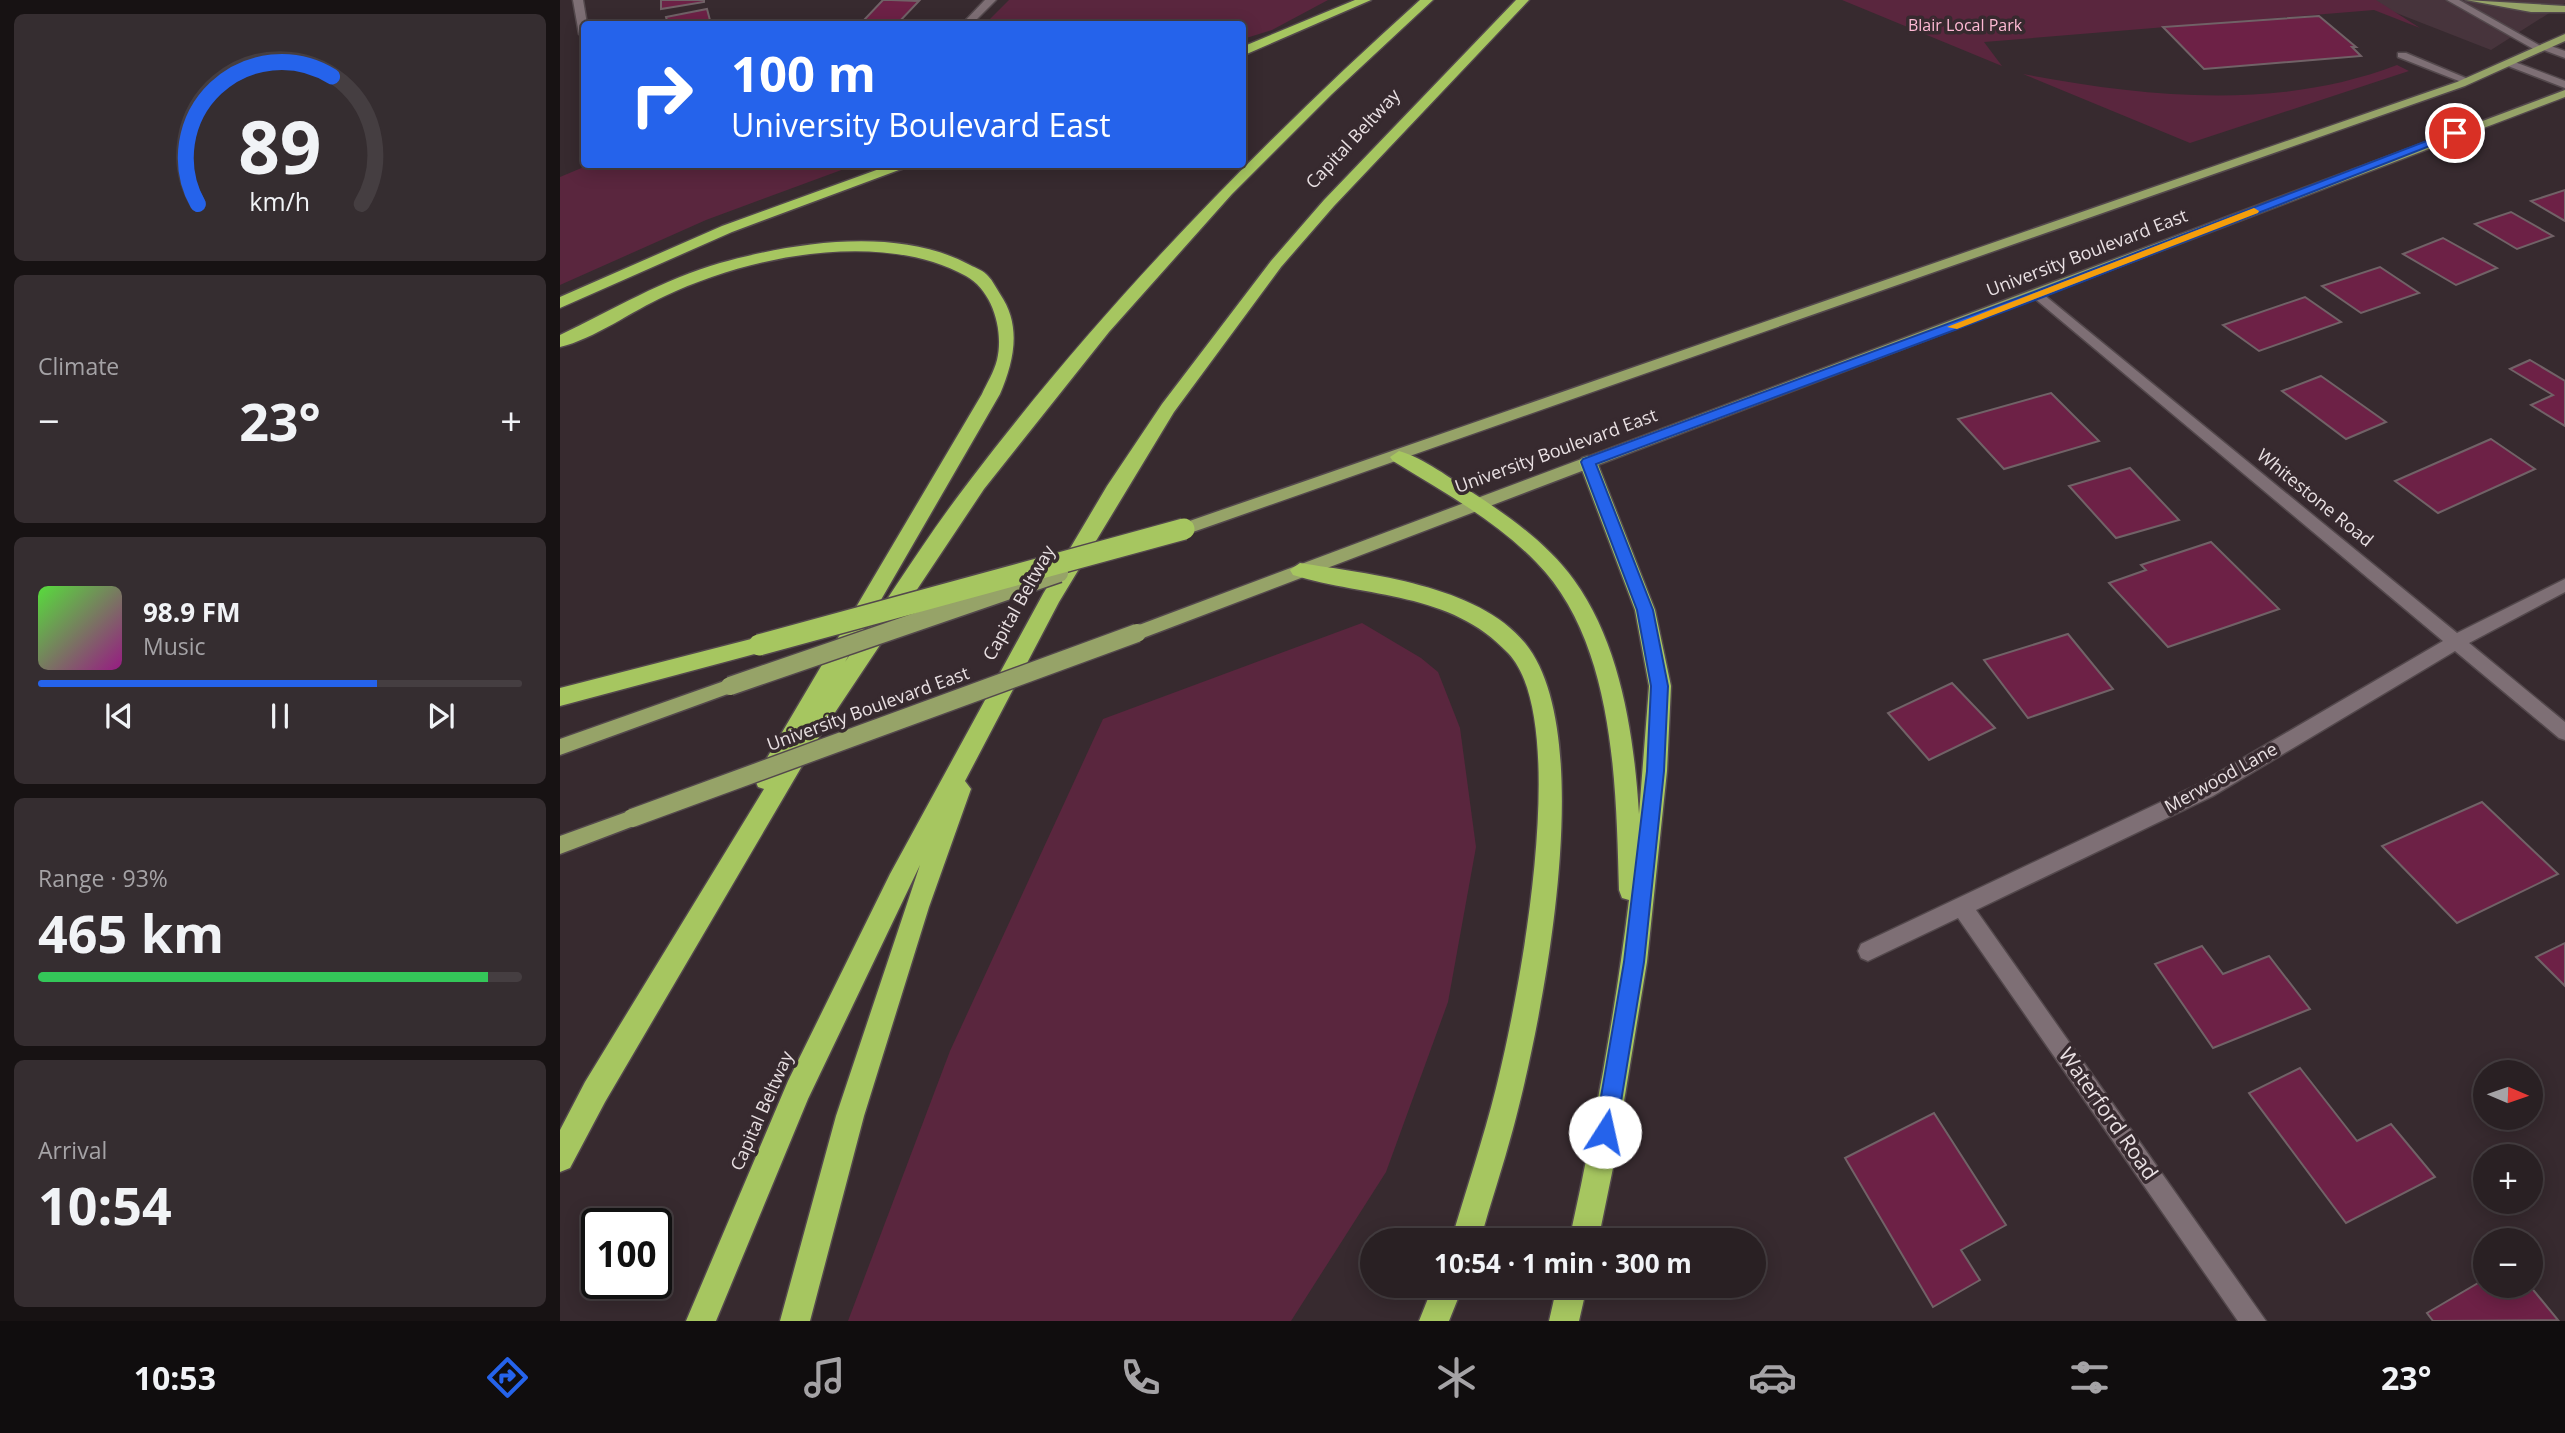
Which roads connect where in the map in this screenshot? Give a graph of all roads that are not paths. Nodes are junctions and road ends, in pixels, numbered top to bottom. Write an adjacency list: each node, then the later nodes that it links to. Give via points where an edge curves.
1 (578, 0): 9 (street)
2 (990, 0): 10 (street)
3 (1364, 0): 13 (highway)
4 (1427, 0): 39 (highway, via 1227,191 1103,328 977,484 814,726)
5 (1523, 0): 32 (highway, Capital Beltway, via 1329,203 1223,332 1114,491)
6 (2452, 0): 12 (street)
7 (2471, 0): 8 (main road)
8 (2565, 9)
9 (582, 21)
10 (970, 21)
11 (2565, 37): 12 (main road, University Boulevard East)
12 (2543, 48): 15 (street); 16 (main road, University Boulevard East)
13 (1246, 50)
14 (2402, 55): 17 (street)
15 (2565, 55)
16 (2512, 64): 17 (main road, University Boulevard East); 18 (street)
17 (2468, 81): 24 (main road, University Boulevard East)
18 (2565, 85)
19 (2565, 93): 21 (main road, University Boulevard East)
20 (897, 168): 22 (highway, via 727,229)
21 (2038, 295): 25 (main road, University Boulevard East); 30 (street, Whitestone Road)
22 (560, 303)
23 (560, 342): 39 (highway, via 722,268 765,257 866,246 909,249 947,260 980,278 1001,301 1008,328 1006,358 991,394 806,706)
24 (1399, 457): 26 (highway); 27 (main road, University Boulevard East)
25 (1588, 462): 26 (main road, University Boulevard East); 38 (highway, via 1645,610 1660,686 1656,771)
26 (1476, 503): 28 (main road, University Boulevard East); 38 (highway, via 1562,577 1587,620 1612,689 1627,772)
27 (1184, 529): 31 (highway, bridge); 34 (main road, University Boulevard East, bridge)
28 (1300, 570): 35 (main road, University Boulevard East, bridge); 41 (highway, via 1420,591 1484,619 1521,652 1542,696 1551,745 1551,821 1533,964 1499,1127)
29 (2565, 585): 30 (street, Merwood Lane)
30 (2458, 641): 33 (street, Whitestone Road); 36 (street, Merwood Lane, via 2206,789)
31 (560, 697)
32 (988, 711): 45 (highway, Capital Beltway, via 799,1090); 46 (highway, via 917,907 859,1090)
33 (2565, 733)
34 (560, 747)
35 (560, 845)
36 (1962, 907): 37 (street, Merwood Lane); 49 (street, Waterford Road)
37 (1868, 951)
38 (1634, 962): 42 (highway)
39 (595, 1092): 40 (highway)
40 (560, 1158)
41 (1469, 1228)
42 (1586, 1228)
43 (1443, 1298): 47 (highway)
44 (1569, 1298): 48 (highway)
45 (701, 1321)
46 (795, 1321)
47 (1434, 1321)
48 (1564, 1321)
49 (2253, 1321)

